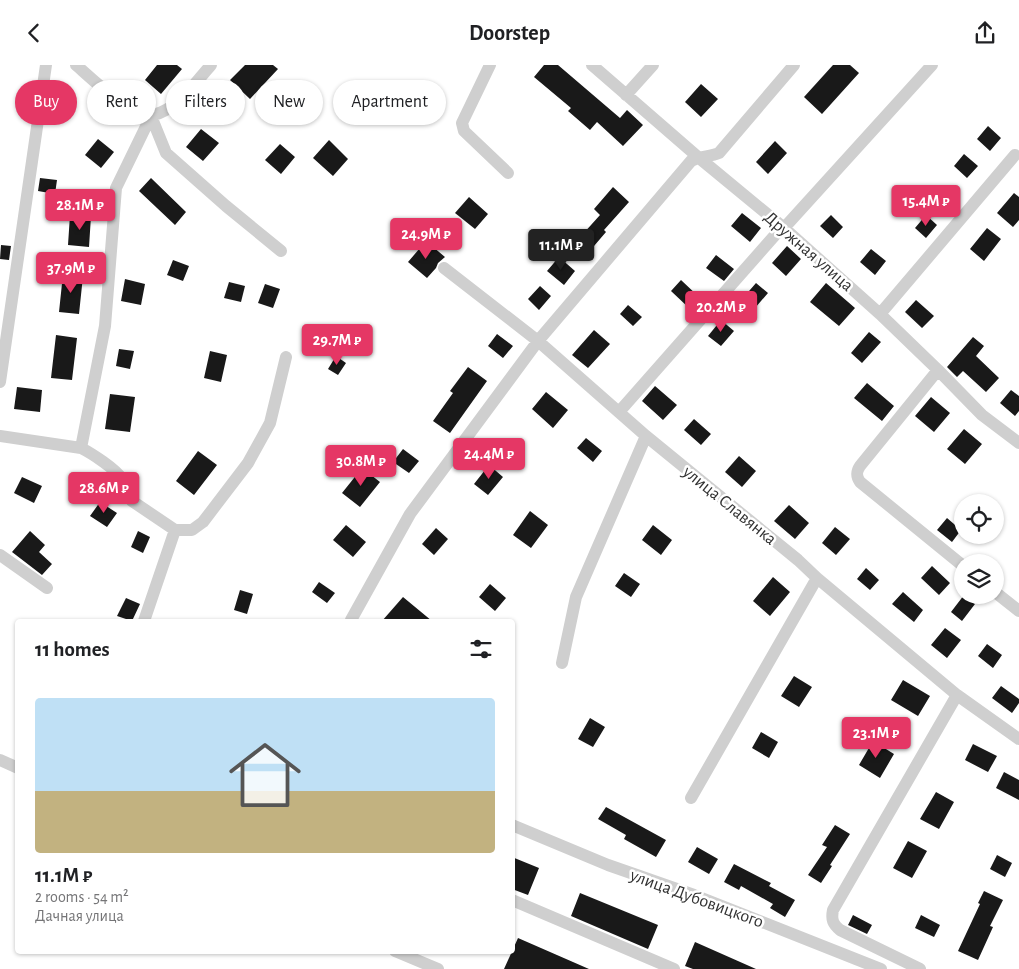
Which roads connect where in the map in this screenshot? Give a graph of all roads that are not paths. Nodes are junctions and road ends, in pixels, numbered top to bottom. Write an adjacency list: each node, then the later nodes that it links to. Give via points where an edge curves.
1 (46, 65): 24 (street)
2 (76, 65): 9 (street)
3 (211, 65): 11 (street, via 175,104)
4 (490, 65): 16 (street, via 462,127)
5 (592, 65): 10 (street, Дружная улица)
6 (653, 65): 10 (street)
7 (794, 65): 15 (street, via 719,153)
8 (932, 65): 17 (street)
9 (95, 80)
10 (626, 95): 15 (street, Дружная улица)
11 (156, 114)
12 (147, 125): 29 (street, via 116,188 105,326)
13 (155, 125): 18 (street, via 166,153)
14 (1015, 155): 20 (street)
15 (698, 157): 17 (street, Дружная улица); 21 (street, via 691,161)
16 (508, 173)
17 (784, 228): 20 (street, Дружная улица); 25 (street)
18 (281, 251)
19 (444, 269): 21 (street, улица Славянка)
20 (880, 314): 23 (street, Дружная улица)
21 (538, 341): 25 (street, улица Славянка); 38 (street, via 410,514)
22 (286, 357): 30 (street, via 270,423 248,463 203,522 192,530)
23 (938, 370): 28 (street, Дружная улица, via 982,415); 32 (street, via 860,466 857,477)
24 (0, 382)
25 (619, 412): 27 (street, улица Славянка)
26 (0, 436): 29 (street)
27 (646, 437): 33 (street, улица Славянка); 39 (street, via 576,597)
28 (1019, 443)
29 (80, 449): 30 (street, via 90,452 122,479 132,501)
30 (175, 530): 37 (street)
31 (0, 555): 34 (street)
32 (954, 558)
33 (817, 578): 40 (street, улица Славянка); 44 (street)
34 (47, 587)
35 (1004, 599): 36 (street)
36 (1019, 611)
37 (145, 619)
38 (352, 619)
39 (562, 663)
40 (957, 695): 41 (street, улица Славянка); 51 (street, via 831,918 840,930)
41 (1019, 739)
42 (0, 760): 43 (street)
43 (15, 768)
44 (691, 798)
45 (515, 826): 50 (street, улица Дубовицкого)
46 (515, 901): 49 (street)
47 (402, 954): 48 (street)
48 (438, 969)
49 (674, 969)
50 (881, 969)
51 (920, 969)

